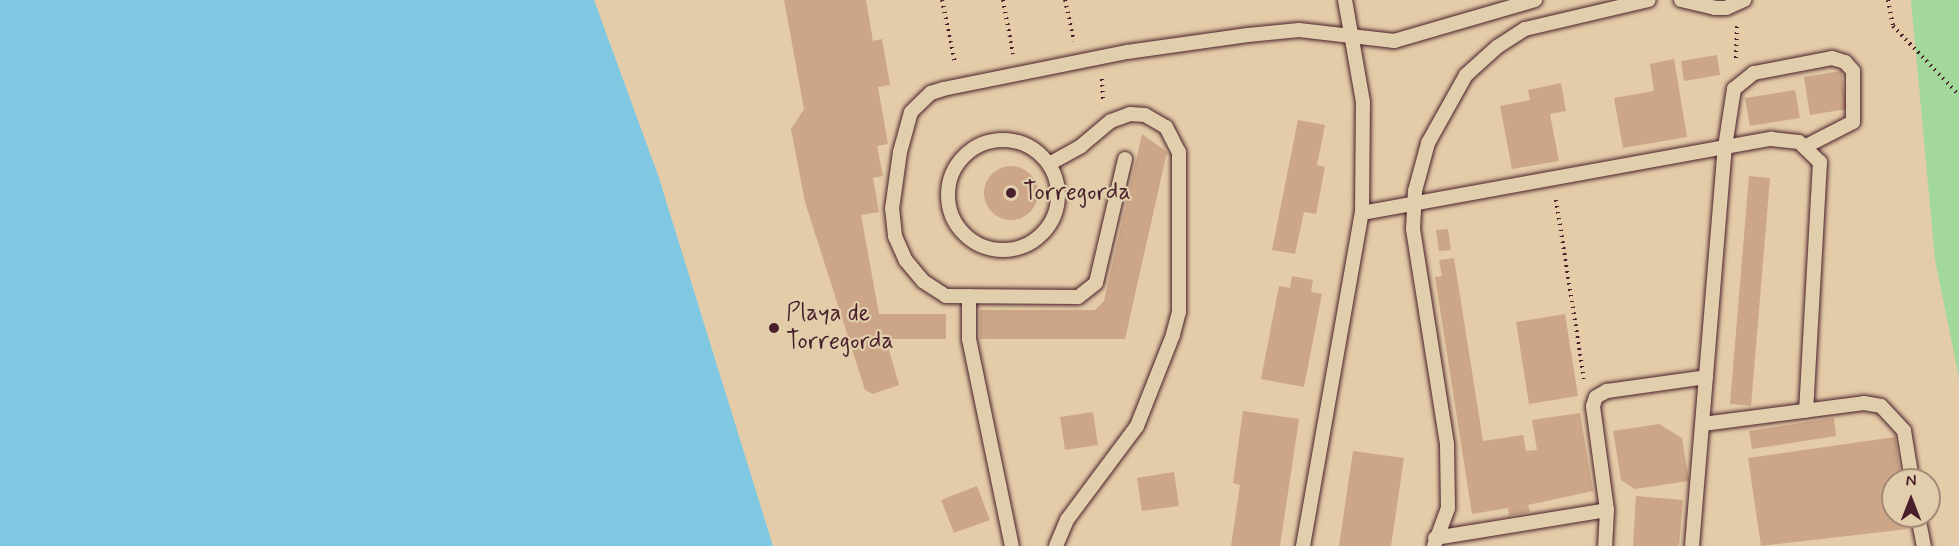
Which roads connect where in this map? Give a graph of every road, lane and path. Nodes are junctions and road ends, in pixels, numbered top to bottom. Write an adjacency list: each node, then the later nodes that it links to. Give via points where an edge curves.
1 (942, 0): 13 (path)
2 (1003, 0): 12 (path)
3 (1065, 0): 11 (path)
4 (1345, 0): 10 (lane)
5 (1535, 0): 10 (lane, via 1394,41)
6 (1649, 0): 21 (lane, via 1525,29 1497,47 1466,75 1428,143)
7 (1681, 0): 9 (lane, via 1715,8)
8 (1888, 0): 15 (path, via 1893,26)
9 (1740, 2): 14 (path)
10 (1350, 38): 11 (lane, via 1299,30); 22 (lane, via 1362,102)
11 (1079, 62): 12 (lane)
12 (1017, 75): 13 (lane)
13 (960, 85): 23 (lane, via 931,93 911,111 892,209 895,236 923,281 946,296)
14 (1734, 89): 16 (lane); 17 (lane, via 1749,76 1767,70 1832,58 1845,62 1853,72 1853,122)
15 (1959, 95)
16 (1725, 147): 17 (lane, via 1785,138); 20 (lane); 24 (lane)
17 (1806, 147): 26 (lane, via 1820,162)
18 (1125, 159): 23 (lane, via 1096,283 1086,294)
19 (1049, 164): 19 (lane, via 1039,153 1010,140 994,141 966,155 953,174 948,197 958,227 968,238 989,248 1013,250 1028,245 1041,236 1057,210 1056,178); 33 (lane, via 1081,146 1111,121 1130,114 1145,115 1166,127 1179,152 1179,312 1173,335 1137,426 1067,520)
20 (1552, 178): 21 (lane); 25 (path, via 1585,383)
21 (1414, 204): 22 (lane); 31 (lane, via 1413,229 1447,444 1448,508)
22 (1362, 213): 34 (lane)
23 (969, 296): 32 (lane, via 969,339)
24 (1706, 377): 25 (lane, via 1607,391); 27 (lane)
25 (1596, 397): 29 (lane, via 1593,406)
26 (1806, 411): 27 (lane); 28 (lane, via 1864,403 1881,406 1904,431)
27 (1703, 424): 36 (lane)
28 (1910, 468)
29 (1606, 510): 31 (lane); 35 (lane)
30 (1920, 528): 37 (lane)
31 (1434, 542)
32 (1012, 546)
33 (1056, 546)
34 (1303, 546)
35 (1605, 546)
36 (1692, 546)
37 (1924, 546)

